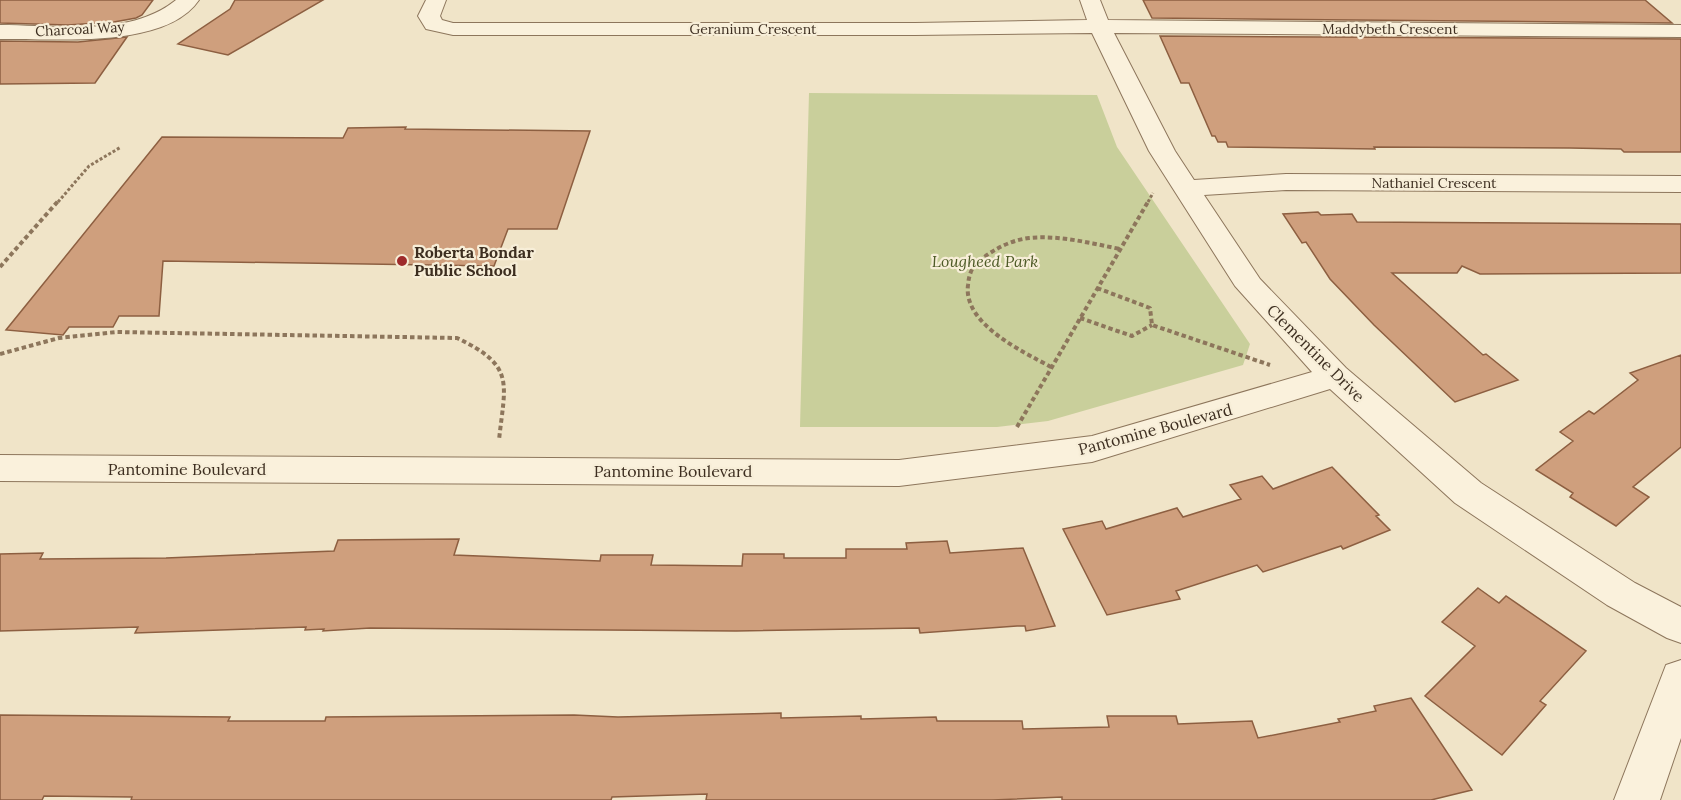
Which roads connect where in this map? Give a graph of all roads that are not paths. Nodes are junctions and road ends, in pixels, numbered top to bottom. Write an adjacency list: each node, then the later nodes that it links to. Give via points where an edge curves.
1 (189, 0): 6 (street, Charcoal Way, via 166,17 141,26 97,31)
2 (436, 0): 4 (street, Geranium Crescent, via 429,16 434,24 453,29)
3 (1090, 0): 4 (street, Clementine Drive)
4 (1100, 26): 5 (street, Maddybeth Crescent); 8 (street, Clementine Drive, via 1162,151)
5 (1681, 31)
6 (0, 32)
7 (1681, 184): 8 (street, Nathaniel Crescent, via 1286,182)
8 (1187, 188): 9 (street, Clementine Drive, via 1250,286)
9 (1335, 376): 10 (street, Pantomine Boulevard, via 1092,449 899,472); 11 (street, Clementine Drive, via 1468,493 1621,594)
10 (0, 468)
11 (1681, 626)
12 (1681, 678): 13 (street)
13 (1637, 800)

